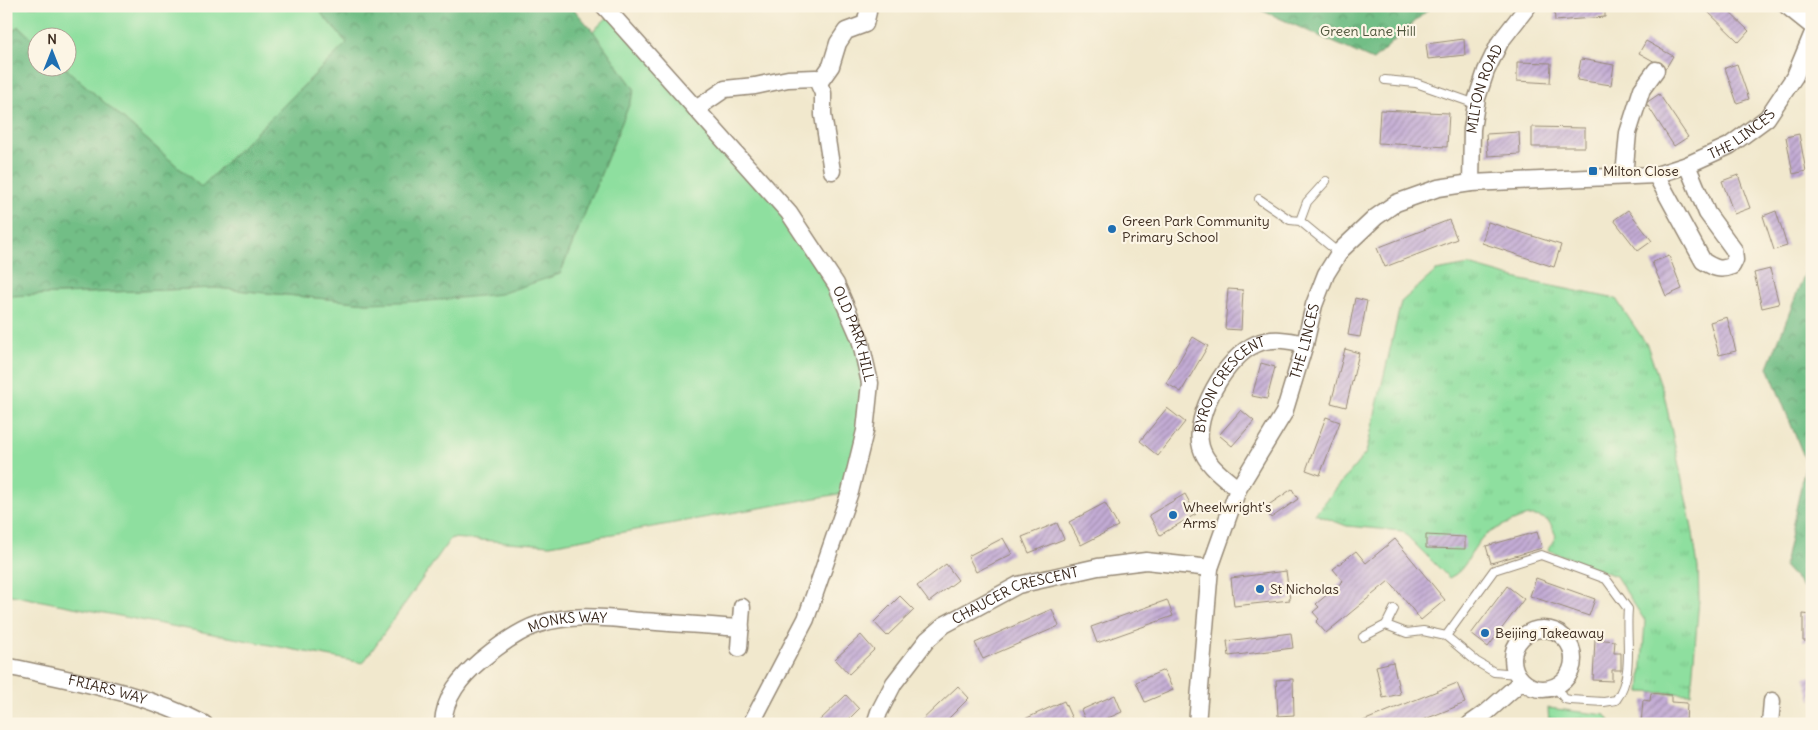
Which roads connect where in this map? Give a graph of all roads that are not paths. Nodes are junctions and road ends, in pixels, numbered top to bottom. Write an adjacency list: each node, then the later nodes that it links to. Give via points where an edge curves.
1 (604, 6): 11 (street, OLD PARK HILL)
2 (867, 6): 9 (street, via 865,24 846,30 838,42 831,66)
3 (1528, 6): 10 (street, MILTON ROAD, via 1500,42 1486,71)
4 (1787, 6): 5 (street)
5 (1812, 26)
6 (1812, 35): 12 (street, THE LINCES, via 1795,76 1767,118 1729,146)
7 (1656, 70): 15 (street, via 1642,88 1628,133)
8 (1385, 80): 10 (lane, via 1416,83)
9 (819, 83): 11 (street, via 816,78 788,79 725,89); 13 (street, via 824,93 823,115)
10 (1476, 104): 17 (street, MILTON ROAD)
11 (696, 109): 37 (street, OLD PARK HILL, via 789,213 836,284 860,339 870,383 865,431 850,492 806,619)
12 (1687, 165): 14 (street, THE LINCES); 14 (street, via 1708,213 1734,250 1732,266 1722,270 1703,261)
13 (832, 171)
14 (1656, 175): 15 (street, THE LINCES)
15 (1624, 176): 17 (street, THE LINCES)
16 (1326, 181): 19 (lane, via 1308,202)
17 (1471, 183): 20 (street, THE LINCES, via 1438,188 1396,203 1376,217)
18 (1259, 199): 19 (lane, via 1290,220)
19 (1300, 221): 20 (lane)
20 (1340, 254): 21 (street, THE LINCES, via 1326,274 1314,305)
21 (1305, 344): 22 (street, THE LINCES, via 1284,413); 22 (street, BYRON CRESCENT, via 1285,339 1255,344 1239,356 1212,394 1198,432 1201,448 1212,468)
22 (1238, 489): 23 (street, THE LINCES)
23 (1210, 568): 38 (street, CHAUCER CRESCENT, via 1146,561 1018,585 944,625 927,640 894,683); 39 (street, THE LINCES)
24 (742, 608): 27 (street)
25 (1394, 609): 26 (lane)
26 (1386, 625): 28 (lane, via 1407,633 1423,631); 29 (lane)
27 (741, 628): 30 (street); 36 (street, MONKS WAY, via 595,617 566,618 539,624 495,648 469,669 451,694)
28 (1446, 636): 32 (lane, via 1494,672); 33 (lane, via 1494,570 1541,555 1606,579 1628,609 1628,662 1622,692 1616,700 1588,702 1565,699)
29 (1363, 637)
30 (739, 648)
31 (6, 666): 35 (street, FRIARS WAY, via 133,695)
32 (1520, 678): 33 (street, via 1538,689); 33 (street, via 1513,658 1518,642 1532,631 1549,629 1564,637 1574,660 1568,677); 40 (street)
33 (1555, 687)
34 (1772, 701): 41 (street)
35 (204, 724)
36 (443, 724)
37 (751, 724)
38 (874, 724)
39 (1197, 724)
40 (1470, 724)
41 (1770, 724)

